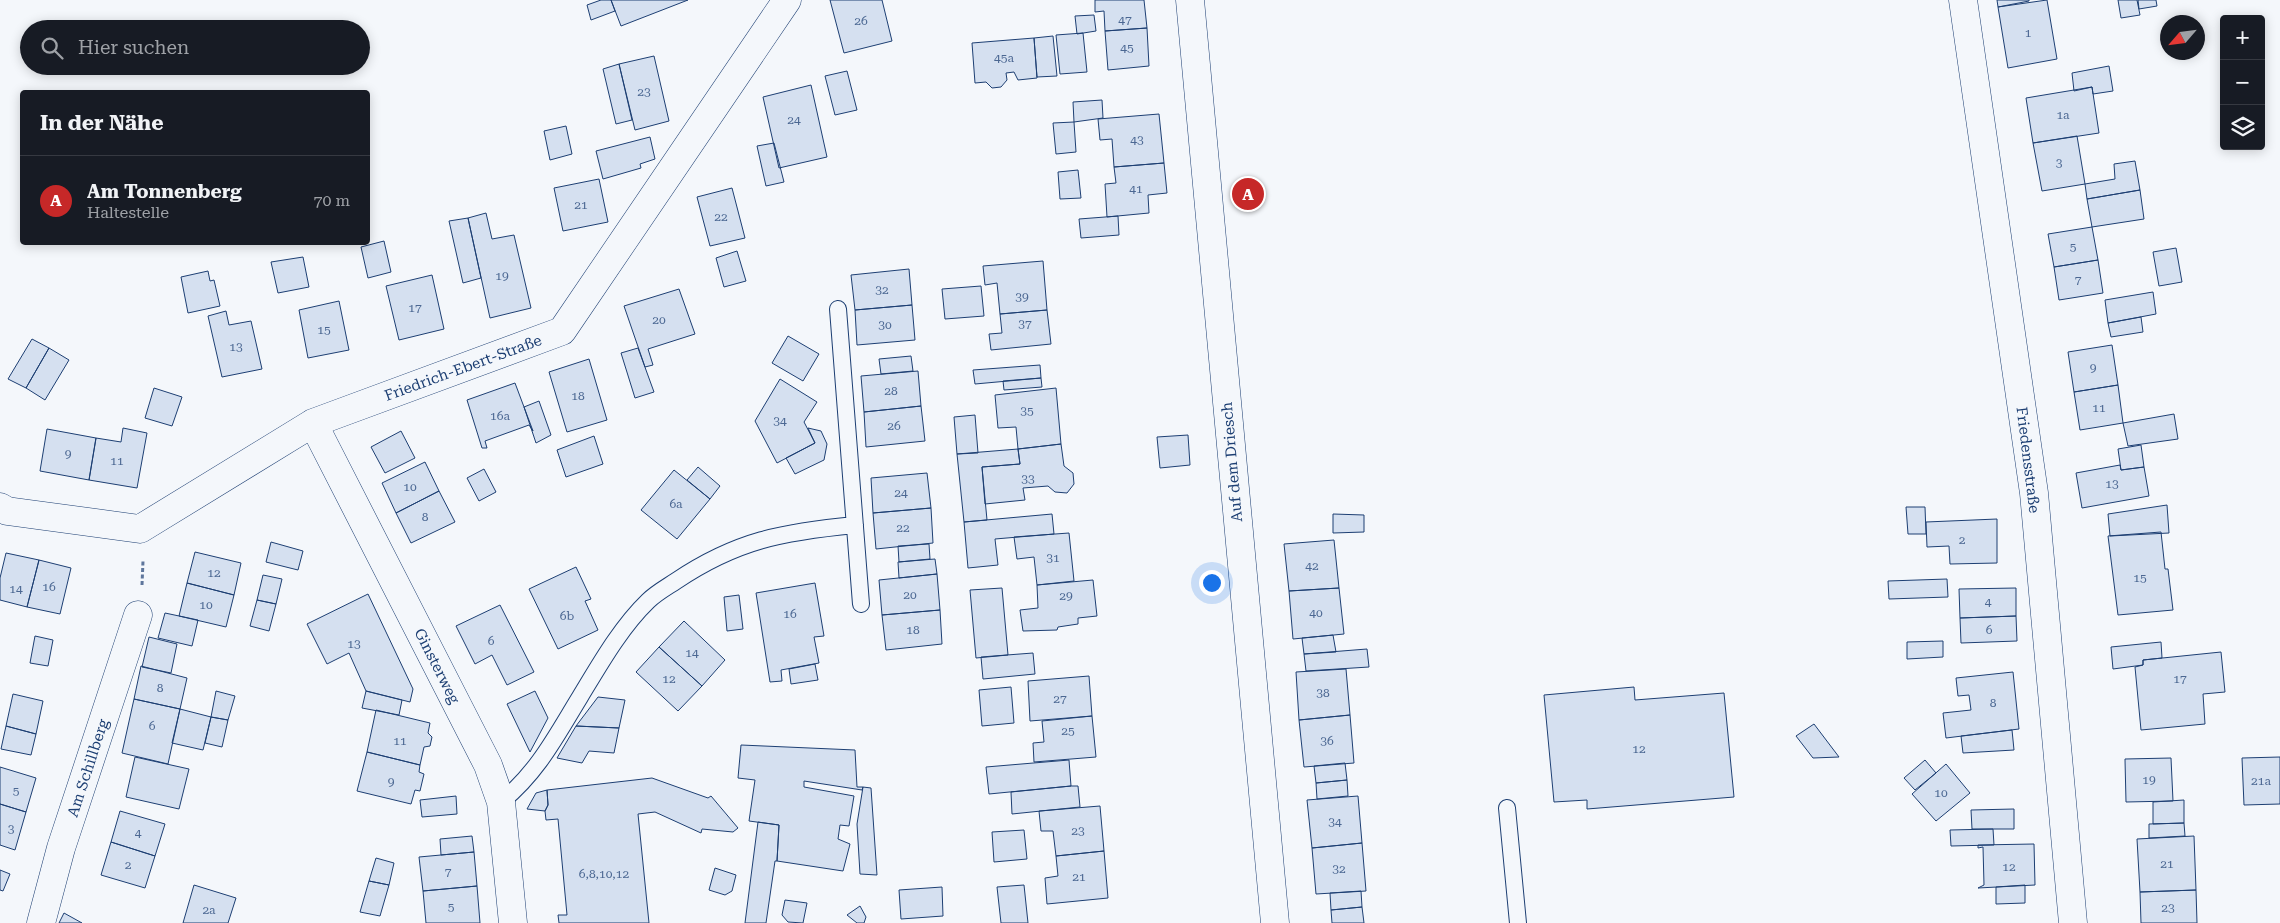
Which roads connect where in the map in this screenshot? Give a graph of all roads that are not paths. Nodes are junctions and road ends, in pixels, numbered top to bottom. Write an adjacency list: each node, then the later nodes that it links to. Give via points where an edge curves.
1 (786, 0): 5 (street, Friedrich-Ebert-Straße, via 562,331)
2 (1190, 0): 14 (street, Auf dem Driesch)
3 (1963, 0): 16 (street, Friedensstraße, via 2034,493)
4 (838, 309): 7 (lane)
5 (313, 423): 6 (street, Friedrich-Ebert-Straße, via 140,529 7,511); 10 (street, Ginsterweg, via 488,765)
6 (0, 507)
7 (855, 525): 8 (lane); 10 (lane, via 777,534 743,545 687,574 649,600 627,626 541,760 523,784)
8 (860, 604)
9 (138, 615): 12 (street, Am Schillberg)
10 (501, 802): 13 (street, Ginsterweg)
11 (1507, 808): 15 (lane)
12 (41, 923)
13 (513, 923)
14 (1275, 923)
15 (1518, 923)
16 (2073, 923)

